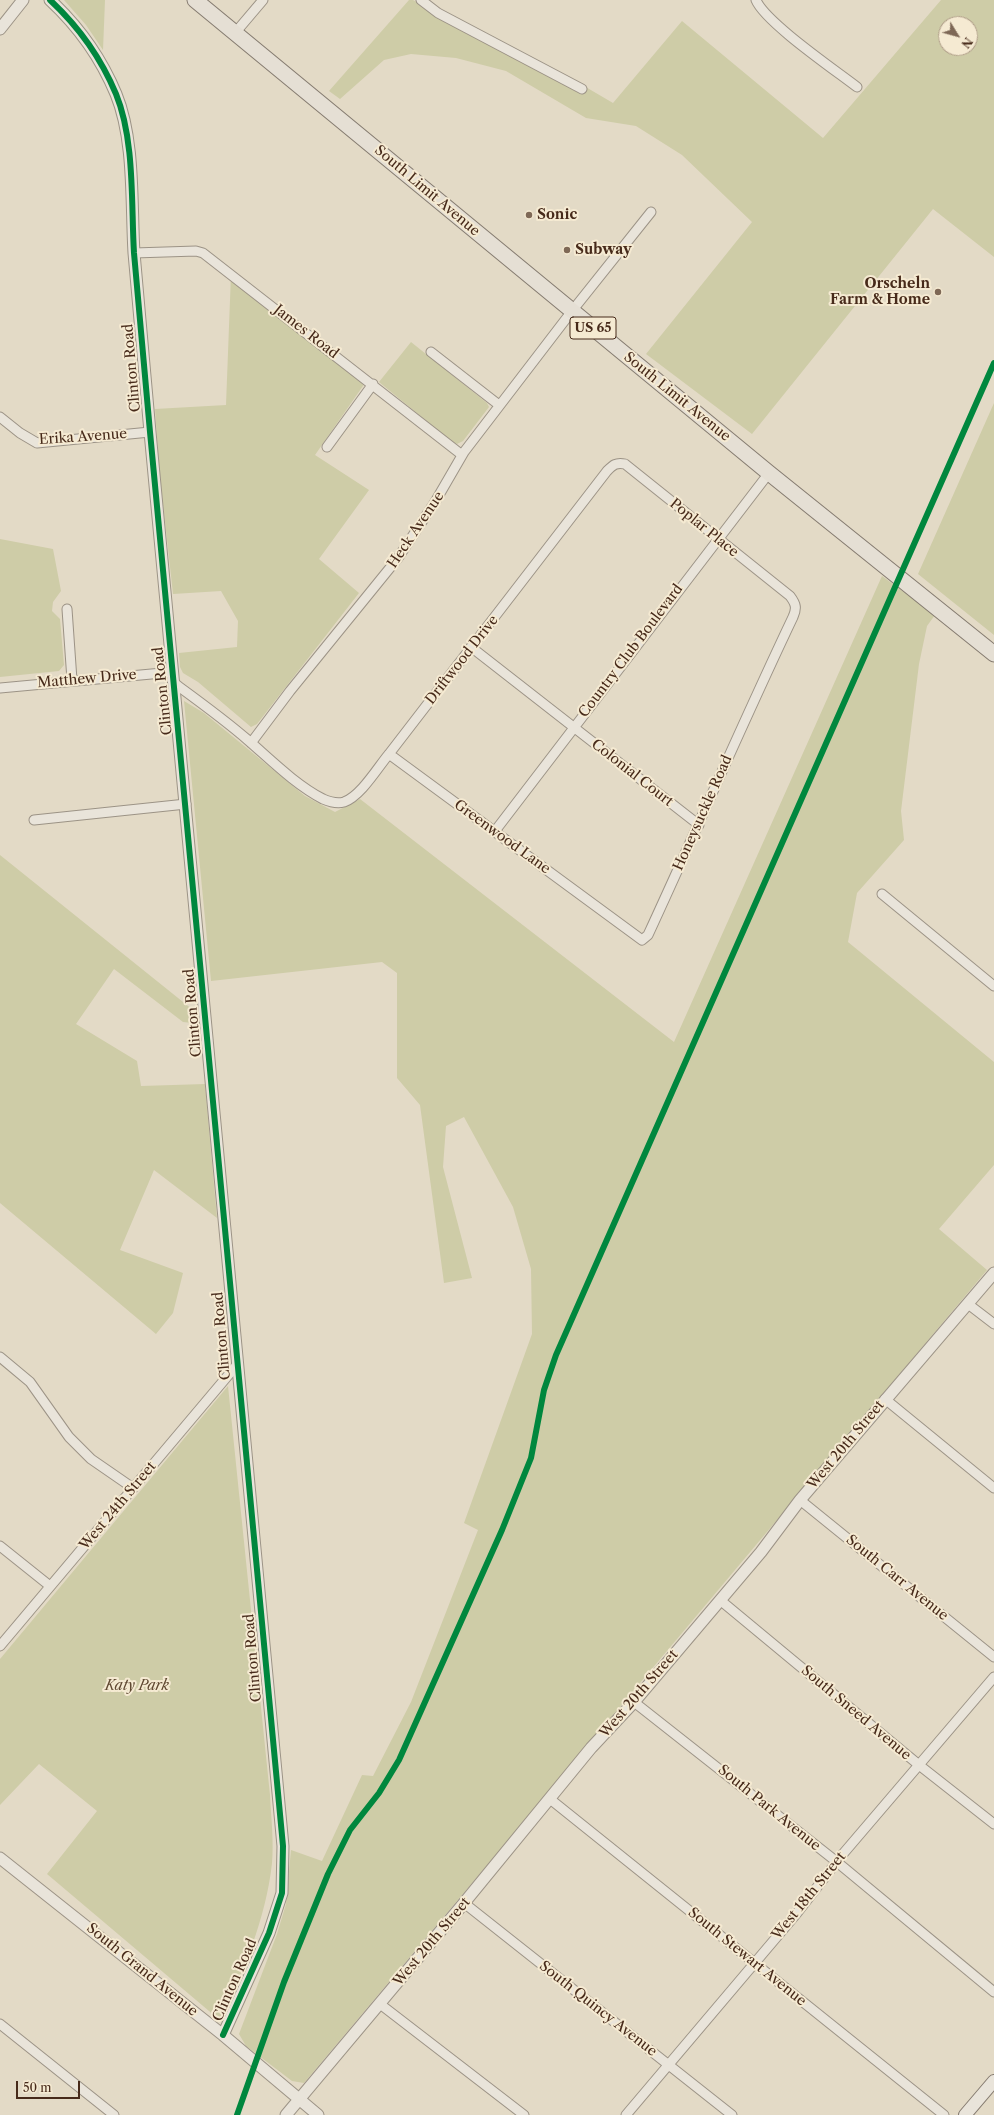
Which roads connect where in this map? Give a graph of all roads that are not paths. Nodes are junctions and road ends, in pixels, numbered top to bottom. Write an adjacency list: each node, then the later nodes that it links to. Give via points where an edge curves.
1 (23, 0): 7 (street)
2 (50, 0): 12 (street, Clinton Road, via 72,21 104,70 116,95 129,146)
3 (195, 0): 8 (highway, South Limit Avenue / US 65)
4 (263, 0): 8 (street)
5 (421, 0): 10 (street, via 438,13)
6 (756, 0): 9 (street, via 758,6 781,28)
7 (0, 28)
8 (235, 33): 13 (highway, South Limit Avenue / US 65)
9 (857, 87)
10 (582, 89)
11 (651, 212): 13 (street, Heck Avenue)
12 (134, 253): 15 (street, James Road, via 203,252); 18 (street, Clinton Road)
13 (572, 311): 16 (street, Heck Avenue); 21 (highway, South Limit Avenue / US 65)
14 (431, 352): 16 (street)
15 (373, 384): 19 (street); 20 (street, James Road)
16 (499, 404): 20 (street, Heck Avenue)
17 (0, 417): 18 (street, Erika Avenue, via 37,443)
18 (150, 432): 28 (street, Clinton Road)
19 (327, 447)
20 (462, 455): 33 (street, Heck Avenue, via 398,558)
21 (770, 473): 23 (street, Country Club Boulevard); 27 (highway, South Limit Avenue / US 65)
22 (575, 512): 23 (street, Poplar Place, via 612,466 625,464); 25 (street, Driftwood Drive)
23 (717, 539): 26 (street, Poplar Place, via 795,602 796,610); 32 (street, Country Club Boulevard)
24 (67, 609): 29 (street)
25 (471, 647): 32 (street, Colonial Court); 34 (street, Driftwood Drive)
26 (775, 654): 37 (street, Honeysuckle Road)
27 (994, 654)
28 (173, 672): 29 (street, Matthew Drive); 30 (street, Clinton Road)
29 (72, 680): 31 (street, Matthew Drive)
30 (174, 683): 33 (street); 35 (street, Clinton Road)
31 (0, 688)
32 (574, 727): 37 (street, Colonial Court); 38 (street, Country Club Boulevard)
33 (251, 743): 34 (street, Driftwood Drive, via 281,769 330,802 344,802 358,792)
34 (389, 754): 38 (street, Greenwood Lane)
35 (186, 804): 36 (street); 46 (street, Clinton Road)
36 (34, 820)
37 (699, 825): 40 (street, Honeysuckle Road, via 645,938 642,940 637,937)
38 (495, 831): 40 (street, Greenwood Lane)
39 (882, 894): 41 (street)
40 (615, 920)
41 (994, 986)
42 (994, 1273): 43 (street, West 20th Street)
43 (968, 1304): 44 (street); 47 (street, West 20th Street)
44 (994, 1324)
45 (0, 1357): 48 (street, via 30,1382 69,1438 91,1459)
46 (236, 1366): 48 (street, West 24th Street); 68 (street, Clinton Road, via 283,1846 282,1893 269,1933)
47 (885, 1399): 49 (street); 50 (street, West 20th Street)
48 (133, 1488): 52 (street, West 24th Street)
49 (994, 1488)
50 (800, 1500): 53 (street, West 20th Street, via 761,1552); 55 (street, South Carr Avenue)
51 (0, 1546): 52 (street)
52 (50, 1586): 54 (street, West 24th Street)
53 (720, 1600): 57 (street, West 20th Street); 58 (street, South Sneed Avenue)
54 (0, 1646)
55 (994, 1657)
56 (994, 1677): 58 (street, West 18th Street)
57 (634, 1702): 59 (street, West 20th Street, via 591,1748); 62 (street, South Park Avenue)
58 (919, 1766): 60 (street, South Sneed Avenue); 62 (street, West 18th Street)
59 (550, 1799): 63 (street, West 20th Street); 64 (street, South Stewart Avenue)
60 (994, 1824)
61 (0, 1858): 68 (street, South Grand Avenue)
62 (837, 1862): 64 (street, West 18th Street); 65 (street, South Park Avenue)
63 (464, 1903): 66 (street, West 20th Street); 69 (street, South Quincy Avenue)
64 (754, 1963): 69 (street, West 18th Street); 78 (street, South Stewart Avenue)
65 (994, 1992)
66 (380, 2004): 71 (street, West 20th Street); 75 (street)
67 (0, 2024): 72 (street)
68 (223, 2035): 71 (street, South Grand Avenue)
69 (669, 2065): 76 (street, West 18th Street); 77 (street, South Quincy Avenue)
70 (994, 2081): 79 (main road)
71 (299, 2100): 73 (street, West 20th Street); 74 (street, South Grand Avenue)
72 (114, 2115)
73 (286, 2115)
74 (318, 2115)
75 (524, 2115)
76 (626, 2115)
77 (732, 2115)
78 (944, 2115)
79 (965, 2115)

